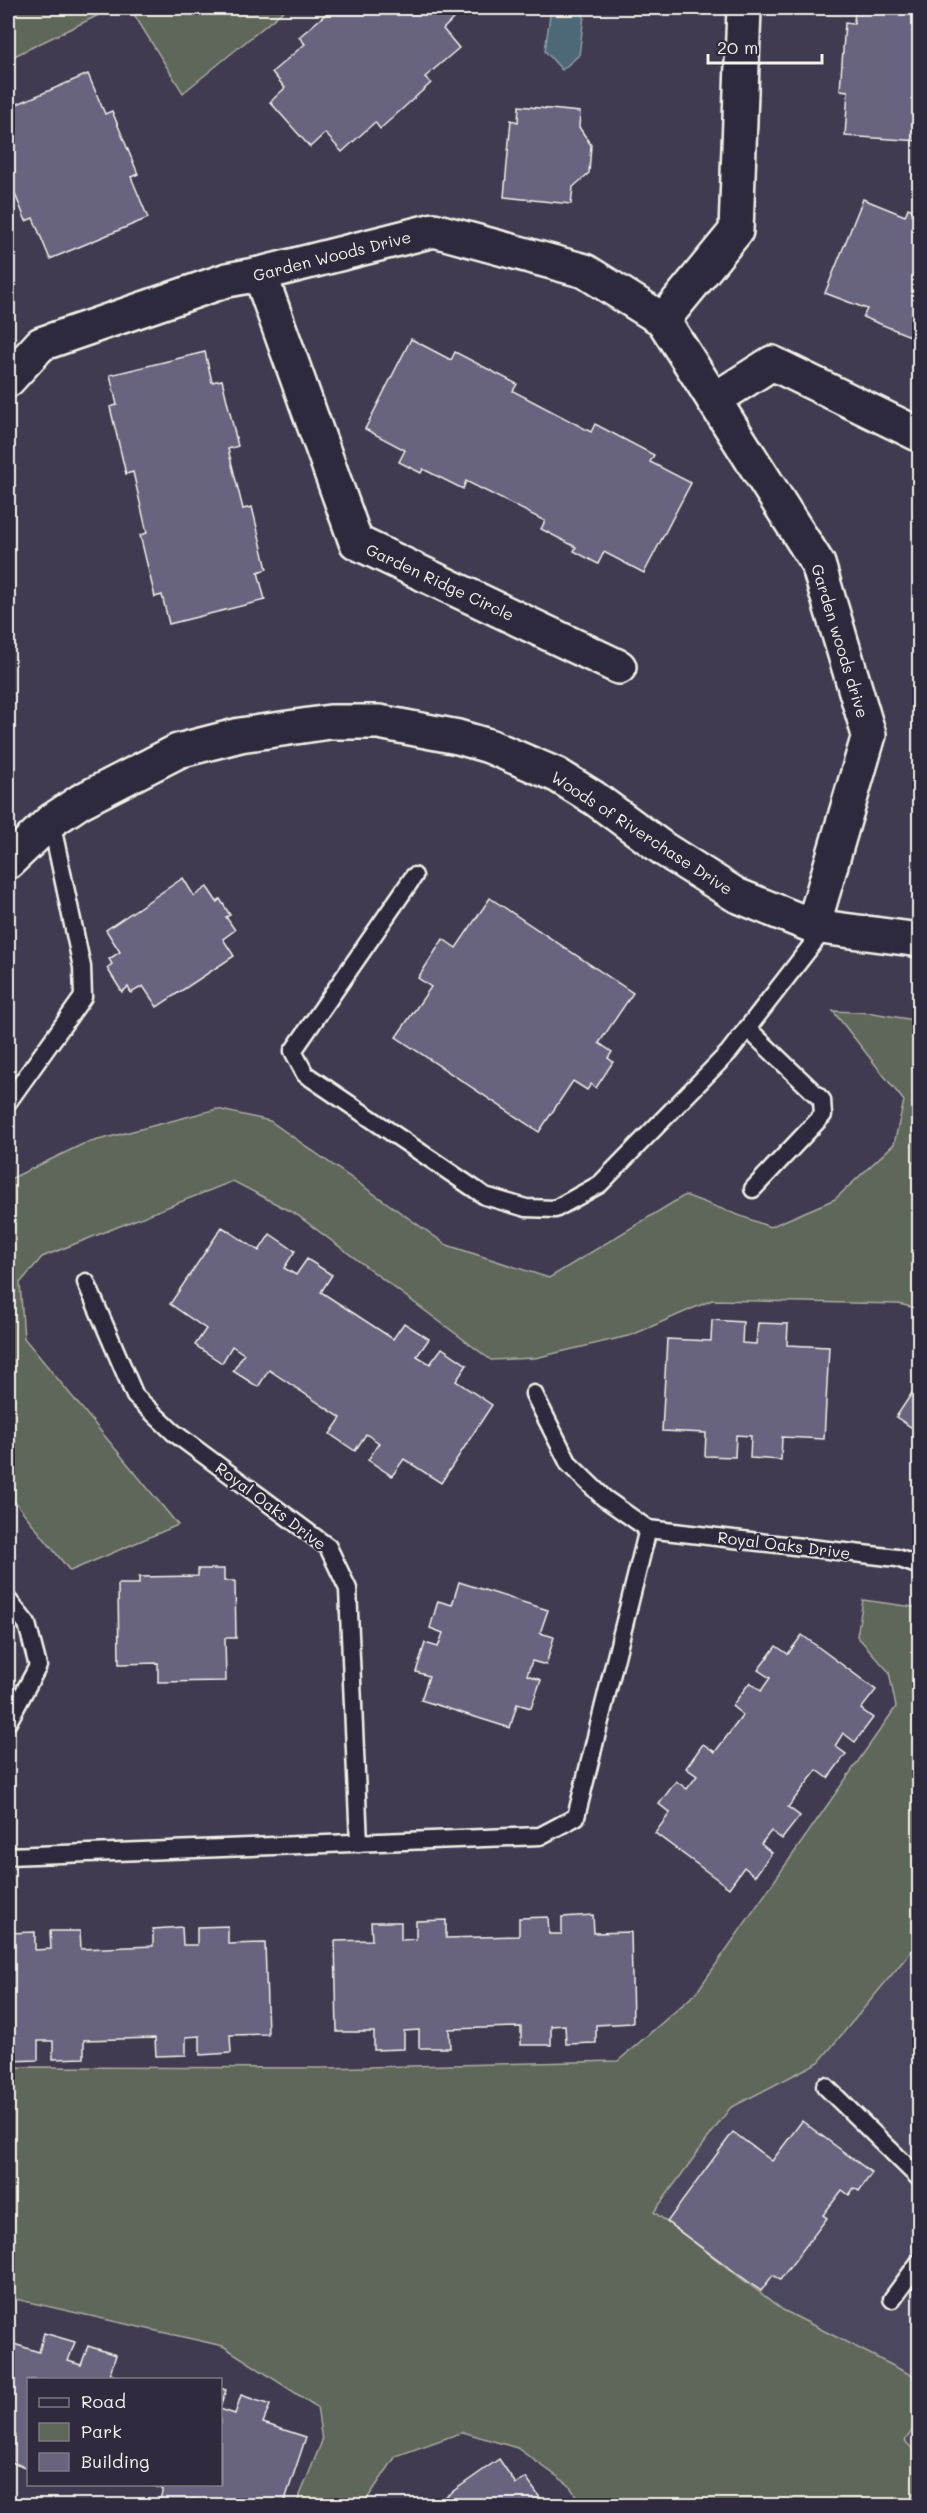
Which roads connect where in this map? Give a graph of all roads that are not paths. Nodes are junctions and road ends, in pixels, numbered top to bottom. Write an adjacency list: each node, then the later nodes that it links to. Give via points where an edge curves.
1 (744, 8): 3 (street, via 736,231)
2 (261, 274): 3 (street, Garden Woods Drive, via 434,230 585,271); 4 (street, Garden Woods Drive, via 227,280 42,344); 7 (street, Garden Ridge Circle, via 356,542)
3 (663, 320): 5 (street, Garden woods drive)
4 (8, 380)
5 (714, 400): 6 (street, via 772,363); 11 (street, Garden woods drive, via 818,564 869,735)
6 (920, 435)
7 (619, 667)
8 (51, 821): 9 (street, Woods of Riverchase Drive); 11 (street, Woods of Riverchase Drive, via 81,801 178,751 240,735 330,722 379,722 458,736 557,775 736,895); 14 (lane, via 82,967 83,997)
9 (8, 862)
10 (414, 876): 13 (lane, via 293,1051 305,1074 485,1196 526,1208 555,1209 600,1184)
11 (819, 927): 12 (street, Woods of Riverchase Drive); 13 (lane)
12 (920, 940)
13 (748, 1029): 15 (lane, via 822,1100 823,1115)
14 (8, 1102)
15 (753, 1190)
16 (86, 1282): 22 (lane, Royal Oaks Drive, via 135,1396 173,1432 328,1546 348,1589)
17 (534, 1394): 18 (lane, Royal Oaks Drive, via 569,1464 604,1498)
18 (648, 1528): 19 (lane, Royal Oaks Drive, via 897,1558); 22 (lane, via 576,1817 540,1836)
19 (920, 1566)
20 (8, 1600): 21 (lane, via 27,1624 38,1666)
21 (8, 1722)
22 (359, 1843): 23 (lane)
23 (8, 1856)
24 (825, 2086): 25 (lane)
25 (920, 2179)
26 (920, 2262): 27 (lane)
27 (892, 2299)

